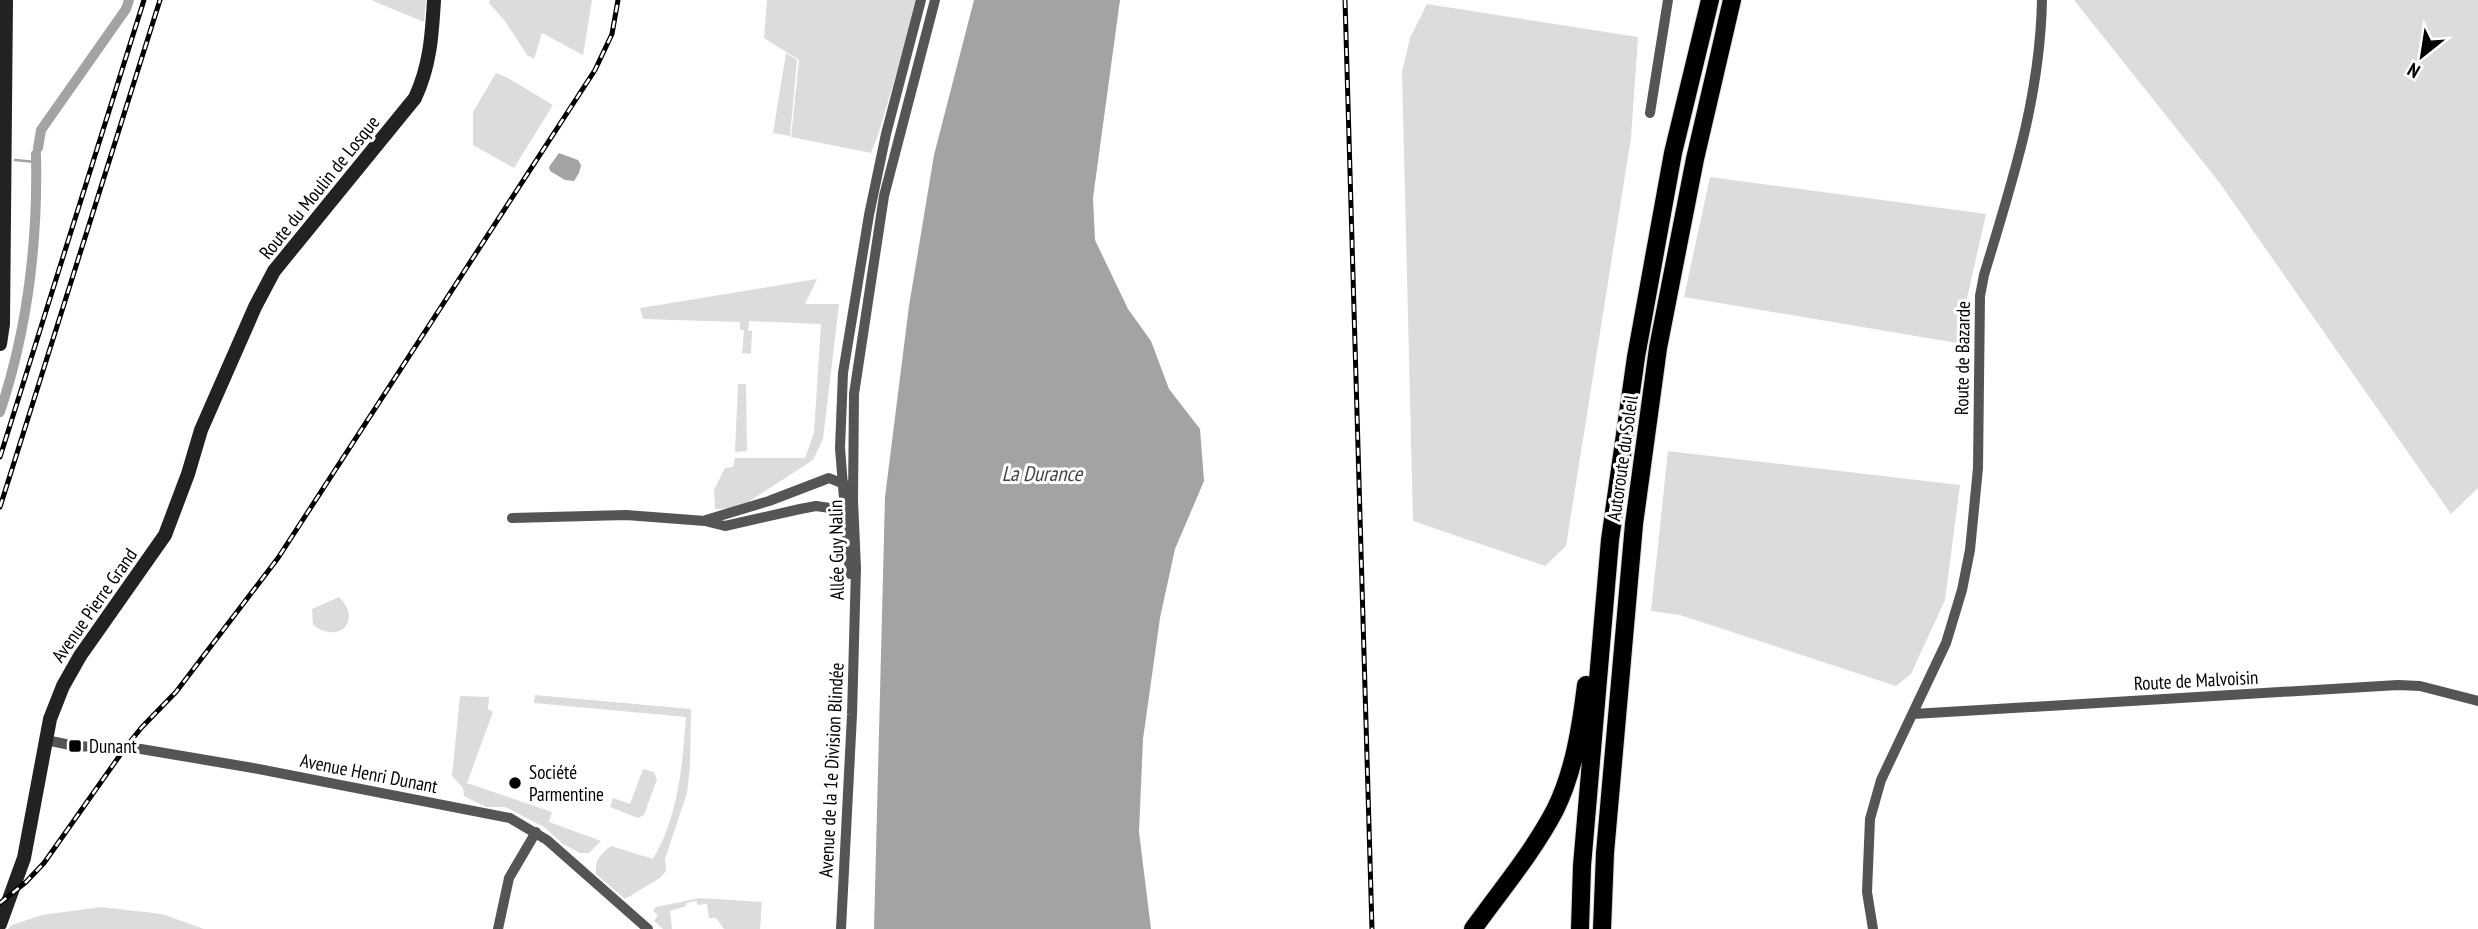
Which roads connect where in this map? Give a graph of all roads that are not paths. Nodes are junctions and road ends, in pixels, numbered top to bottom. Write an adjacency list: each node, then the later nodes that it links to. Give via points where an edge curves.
1 (6, 0): 10 (street)
2 (434, 0): 12 (street, Route du Moulin de Losque, via 425,75 415,98 274,271 221,382)
3 (921, 0): 11 (street, Allée Guy Nalin, via 867,228 843,373)
4 (934, 0): 15 (street, Allée Guy Nalin, via 884,196 854,394)
5 (1668, 0): 9 (street)
6 (1710, 0): 20 (highway, Autoroute du Soleil, via 1673,153)
7 (1732, 0): 32 (highway, Autoroute du Soleil, via 1656,361 1634,524)
8 (2041, 0): 23 (street, Route de Bazarde, via 2025,138 1980,296 1978,468 1970,550 1952,626)
9 (1650, 113)
10 (0, 344)
11 (840, 457): 13 (street); 14 (street, Allée Guy Nalin)
12 (188, 474): 24 (street, Avenue Pierre Grand, via 165,536 63,686)
13 (829, 478): 14 (street); 18 (street)
14 (842, 481): 15 (street); 15 (street, Allée Guy Nalin)
15 (850, 498): 16 (street); 19 (street, Allée Guy Nalin); 21 (street, Allée Guy Nalin)
16 (830, 508): 18 (street, via 816,506 725,526); 19 (street)
17 (512, 519): 18 (street, via 626,515)
18 (705, 521)
19 (845, 524): 21 (street, Allée Guy Nalin)
20 (1609, 540): 30 (highway, via 1597,587 1582,713 1564,785 1539,837); 31 (highway, Autoroute du Soleil)
21 (855, 612): 29 (street, Avenue de la 1e Division Blindée)
22 (2478, 701): 23 (street, Route de Malvoisin, via 2420,685 2398,685)
23 (1913, 714): 33 (street, Route de Bazarde, via 1881,780 1870,819 1867,892)
24 (46, 740): 25 (street, Avenue Henri Dunant, via 253,768 510,818); 26 (street, Avenue Pierre Grand, via 24,858)
25 (536, 832): 27 (street, via 509,878); 28 (street, Avenue Henri Dunant)
26 (0, 924)
27 (498, 929)
28 (648, 929)
29 (841, 929)
30 (1473, 929)
31 (1580, 929)
32 (1602, 929)
33 (1873, 929)

